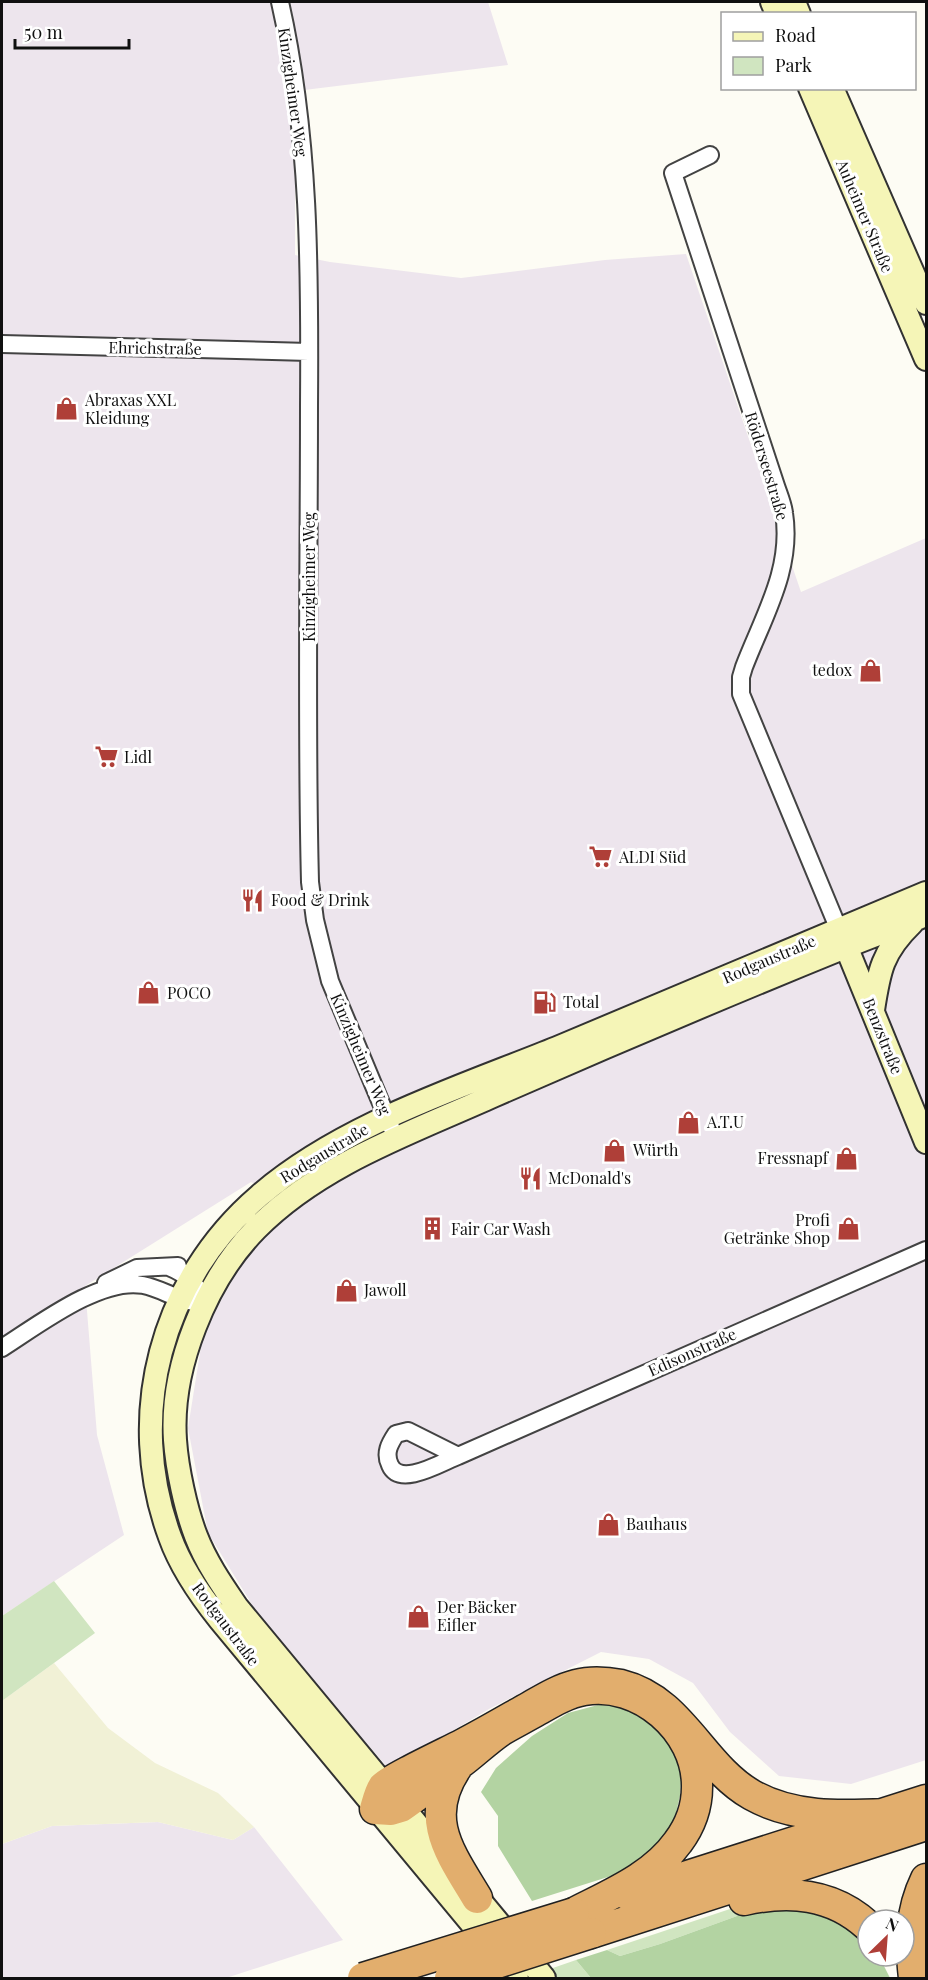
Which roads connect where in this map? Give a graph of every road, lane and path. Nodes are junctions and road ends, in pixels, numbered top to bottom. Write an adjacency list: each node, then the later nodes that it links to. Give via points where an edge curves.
1 (280, 2): 8 (street, Kinzigheimer Weg, via 302,148)
2 (811, 90): 7 (main road, Auheimer Straße)
3 (833, 90): 5 (main road, Auheimer Straße)
4 (710, 155): 11 (street, Röderseestraße, via 673,173 779,494 786,528 777,586 744,668 741,694)
5 (927, 303)
6 (2, 344): 8 (street, Ehrichstraße)
7 (924, 348)
8 (309, 352): 13 (street, Kinzigheimer Weg, via 310,882 330,981)
9 (927, 893): 11 (main road, Rodgaustraße)
10 (921, 917): 11 (main road, Rodgaustraße); 12 (main road, via 896,938 888,951)
11 (843, 938): 12 (main road, Benzstraße); 13 (main road, Rodgaustraße, via 670,1001); 14 (main road, Rodgaustraße, via 679,1016)
12 (873, 1010): 15 (main road, Benzstraße)
13 (387, 1117): 14 (street, Kinzigheimer Weg); 17 (main road, Rodgaustraße, via 280,1179 242,1212)
14 (397, 1138): 22 (main road, Rodgaustraße, via 338,1167 256,1228)
15 (927, 1142)
16 (927, 1250): 24 (street, Edisonstraße)
17 (206, 1253): 18 (street, via 197,1260); 19 (main road, Rodgaustraße)
18 (169, 1267): 19 (street); 20 (street, via 144,1266 129,1271)
19 (190, 1279): 21 (main road, Rodgaustraße); 22 (street)
20 (86, 1296): 21 (street, via 134,1284); 23 (street)
21 (180, 1299): 22 (street); 26 (main road, Rodgaustraße, via 155,1373 150,1438 161,1510 170,1538 200,1595)
22 (205, 1302): 26 (main road, Rodgaustraße, via 181,1375 175,1439 197,1537 237,1607)
23 (2, 1348)
24 (458, 1456)
25 (459, 1764): 26 (highway); 31 (highway, via 448,1779 441,1800 441,1827 450,1852); 33 (highway, via 501,1731 581,1690 609,1689 635,1696 658,1710 677,1731 692,1759 697,1784 694,1809 685,1832 670,1852)
26 (387, 1800): 28 (highway, via 470,1741 553,1694 599,1682 631,1688 656,1700 724,1773 765,1802 801,1814); 31 (main road, Rodgaustraße); 36 (main road, Rodgaustraße)
27 (927, 1800): 28 (highway)
28 (885, 1814): 33 (highway)
29 (927, 1825): 33 (highway)
30 (927, 1879): 38 (highway, via 912,1926)
31 (477, 1898): 37 (main road, Rodgaustraße)
32 (856, 1917): 33 (highway, via 828,1902 785,1894)
33 (583, 1923): 34 (highway, bridge); 35 (highway, bridge)
34 (363, 1978)
35 (450, 1978)
36 (517, 1978)
37 (544, 1978)
38 (914, 1978)

